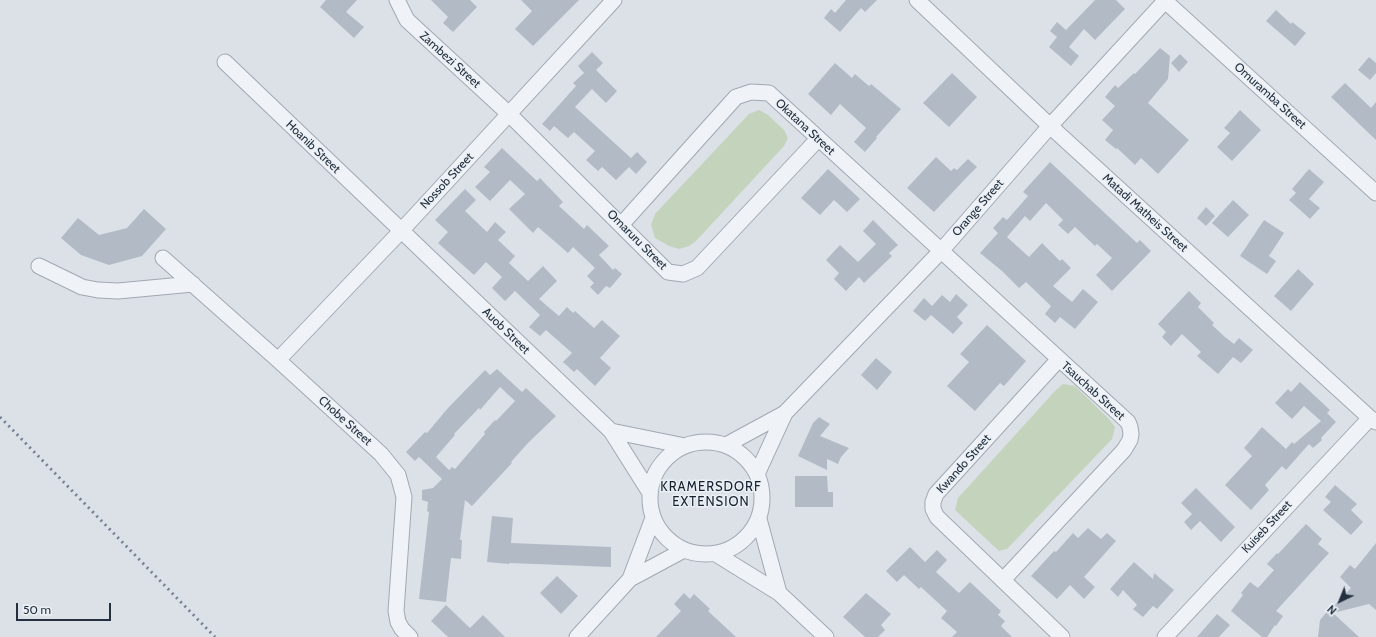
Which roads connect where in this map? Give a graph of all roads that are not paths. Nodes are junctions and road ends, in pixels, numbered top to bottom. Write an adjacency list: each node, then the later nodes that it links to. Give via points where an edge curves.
1 (397, 0): 6 (street, Zambezi Street, via 407,20)
2 (614, 0): 6 (street, Nossob Street)
3 (916, 0): 7 (street, Matadi Matheis Street)
4 (1165, 0): 7 (street, Orange Street); 9 (street, Omuramba Street)
5 (225, 62): 11 (street, Hoanib Street)
6 (509, 114): 10 (street, Omaruru Street); 11 (street, Nossob Street)
7 (1050, 126): 12 (street, Orange Street); 19 (street, Matadi Matheis Street)
8 (818, 139): 10 (street, Okatana Street, via 769,93 751,92 736,97); 10 (street, Omaruru Street, via 697,268 683,274 668,272); 12 (street, Okatana Street)
9 (1376, 193)
10 (621, 225)
11 (401, 231): 17 (street, Nossob Street); 20 (street, Auob Street)
12 (940, 251): 16 (street, Tsauchab Street); 18 (street, Orange Street)
13 (163, 258): 15 (street, Chobe Street)
14 (39, 266): 15 (street, via 82,287 98,290 118,291)
15 (193, 284): 17 (street, Chobe Street)
16 (1059, 359): 30 (street, Kwando Street, via 936,494 933,502 937,517); 30 (street, Tsauchab Street, via 1128,422 1130,440 1124,450)
17 (278, 360): 32 (street, Chobe Street, via 381,454 398,475 404,497 396,611 400,626)
18 (785, 413): 21 (street, Orange Street); 23 (street, Orange Street)
19 (1373, 420): 36 (street, Kuiseb Street)
20 (611, 431): 22 (street); 24 (street, Auob Street)
21 (726, 445): 22 (street, via 699,442); 23 (street, via 750,462)
22 (685, 446): 24 (street, via 672,453 661,464)
23 (757, 474): 26 (street, via 762,488 763,504)
24 (650, 493): 25 (street)
25 (653, 518): 27 (street, via 660,531); 29 (street)
26 (759, 519): 28 (street, via 749,536 734,548); 31 (street)
27 (684, 550): 28 (street); 29 (street)
28 (716, 554): 31 (street)
29 (630, 579): 33 (street)
30 (1002, 580): 35 (street, Kwando Street)
31 (779, 593): 34 (street)
32 (410, 637)
33 (577, 637)
34 (826, 637)
35 (1062, 637)
36 (1165, 637)

